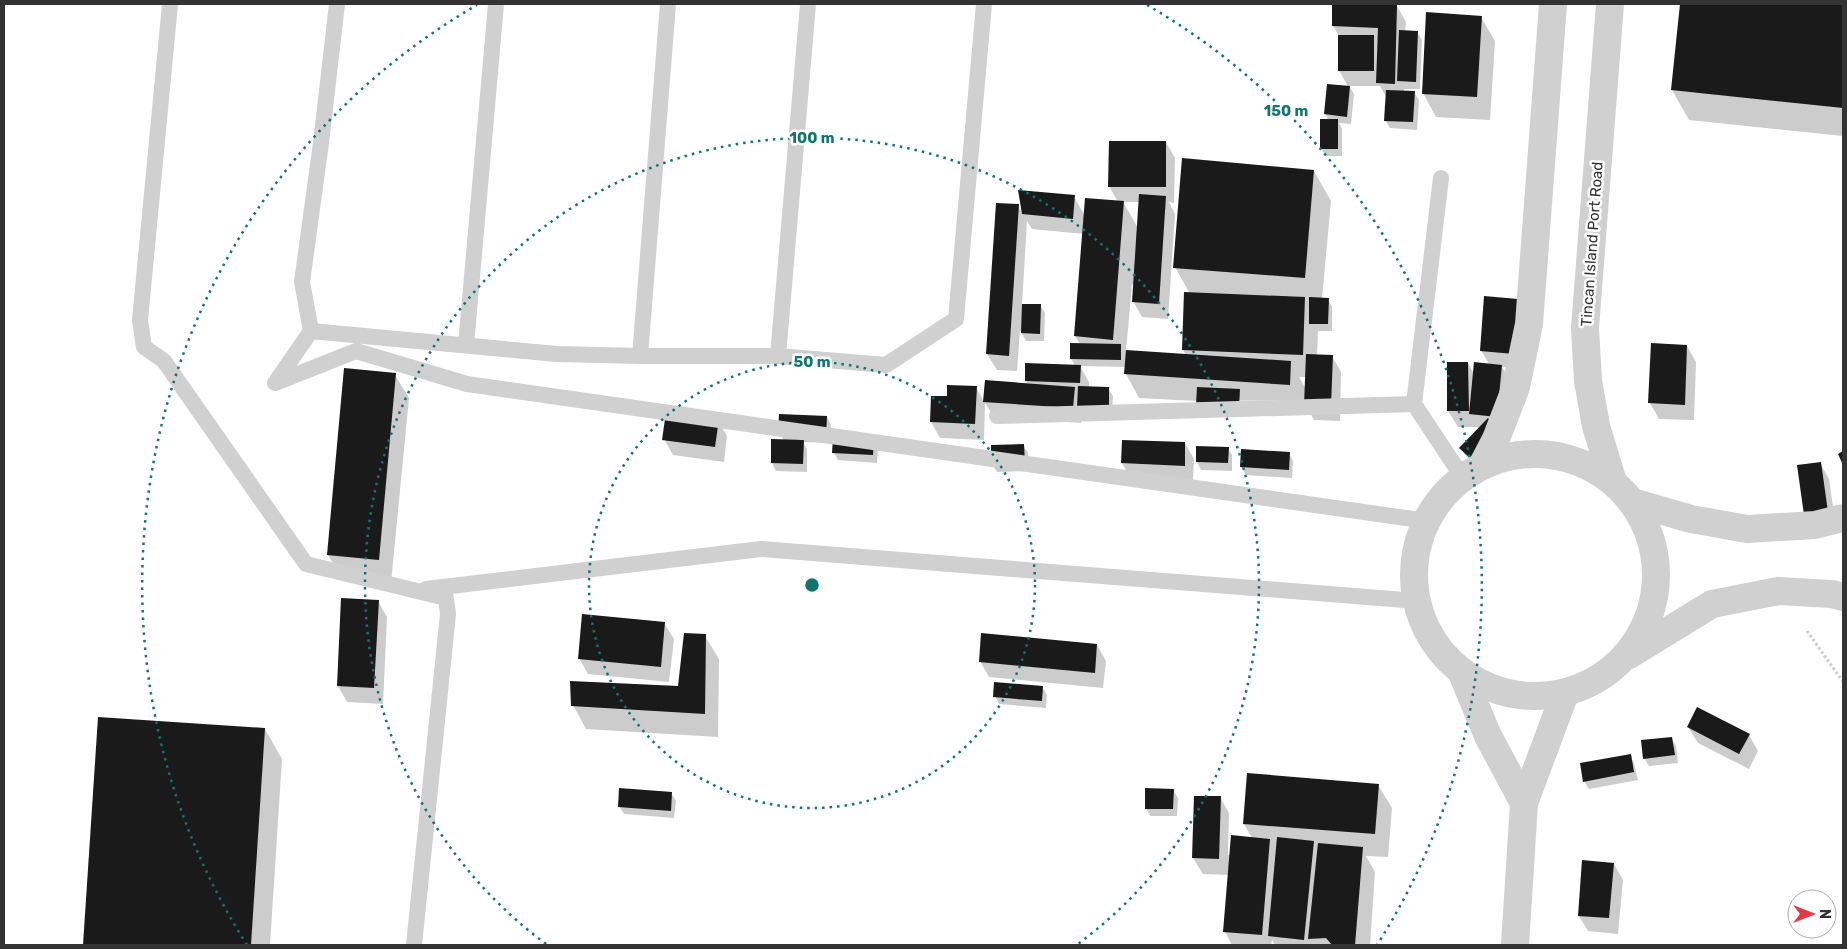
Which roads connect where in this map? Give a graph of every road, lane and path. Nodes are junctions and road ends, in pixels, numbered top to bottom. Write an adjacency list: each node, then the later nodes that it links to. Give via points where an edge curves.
1 (170, 4): 21 (lane, via 140,320 144,347 164,360 306,564)
2 (337, 4): 10 (lane, via 302,282)
3 (496, 4): 11 (lane)
4 (668, 4): 12 (lane)
5 (808, 4): 13 (lane)
6 (984, 4): 13 (lane, via 956,318 886,364)
7 (1553, 4): 16 (street, via 1529,324 1516,387 1496,439)
8 (1610, 4): 17 (street, Tincan Island Port Road, via 1585,328 1588,381 1596,426)
9 (1441, 178): 14 (lane)
10 (311, 331): 11 (lane); 20 (lane, via 275,383 356,351 467,384)
11 (466, 345): 12 (lane, via 557,354)
12 (640, 356): 13 (lane)
13 (778, 356)
14 (1414, 404): 15 (lane); 16 (lane)
15 (997, 416)
16 (1472, 472): 17 (street, via 1504,458 1550,454 1594,469); 20 (street, via 1449,490)
17 (1613, 482): 18 (street)
18 (1632, 502): 19 (street, via 1691,519 1747,529 1815,525); 25 (street, via 1653,546 1655,594 1638,639)
19 (1843, 518)
20 (1427, 521): 23 (street, via 1416,560)
21 (419, 590): 23 (lane, via 761,549); 30 (lane, via 446,598 448,614)
22 (1843, 598): 25 (street, via 1832,594 1778,591 1712,604)
23 (1417, 601): 26 (street, via 1433,640)
24 (1807, 631): 27 (path)
25 (1623, 658): 28 (street, via 1593,682)
26 (1461, 671): 28 (street, via 1500,691 1529,696); 29 (street, via 1488,736)
27 (1843, 681)
28 (1565, 693): 29 (street)
29 (1524, 803): 31 (street)
30 (414, 945)
31 (1515, 945)

